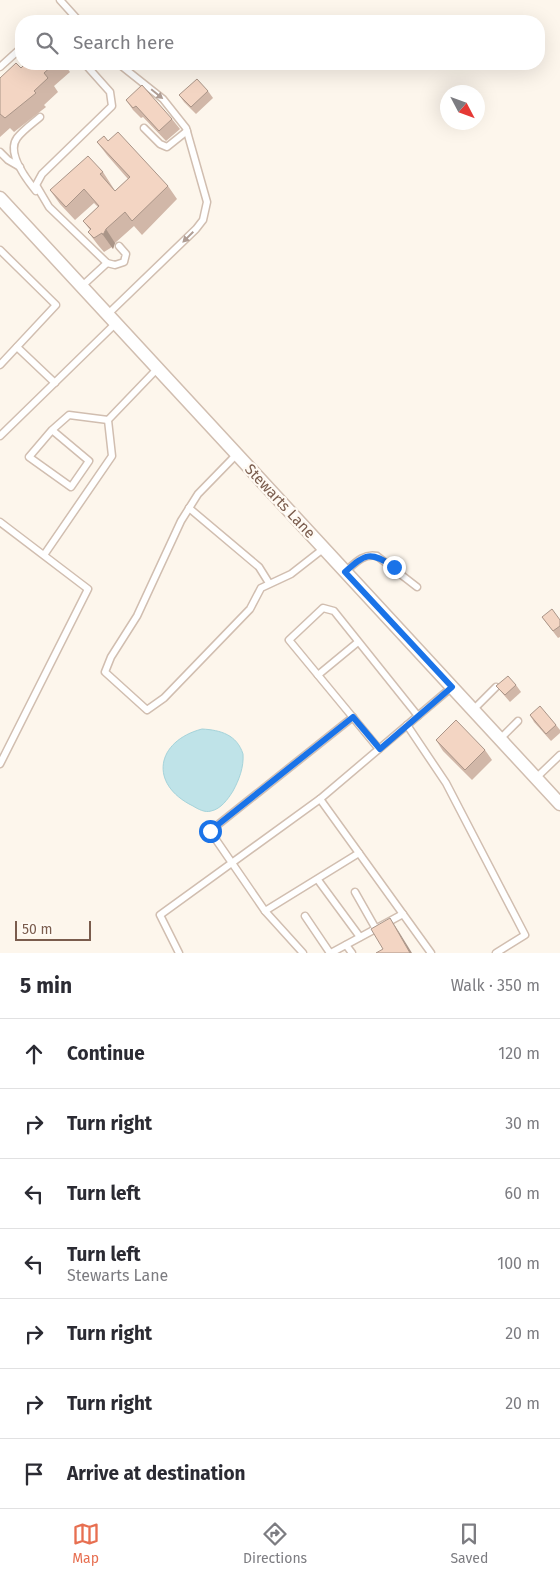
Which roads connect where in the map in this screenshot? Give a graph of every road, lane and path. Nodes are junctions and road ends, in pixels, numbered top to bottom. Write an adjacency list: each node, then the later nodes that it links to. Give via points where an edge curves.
1 (60, 0): 2 (lane)
2 (74, 15)
3 (15, 53): 4 (lane)
4 (0, 67)
5 (90, 70): 12 (lane, via 110,92 112,106 39,177 36,185)
6 (127, 70): 9 (lane, one-way to 9, via 163,99)
7 (40, 117): 11 (lane, via 15,141 14,150)
8 (144, 128): 9 (lane, via 167,147)
9 (187, 131): 18 (lane, one-way to 18, via 207,202 203,220)
10 (0, 152): 11 (lane)
11 (20, 167): 12 (lane)
12 (42, 197): 16 (lane)
13 (0, 198): 17 (street, Stewarts Lane)
14 (118, 246): 16 (lane, via 126,254 124,262 115,266)
15 (0, 250): 19 (lane, via 56,305)
16 (107, 263): 17 (lane)
17 (81, 287): 18 (street, Stewarts Lane)
18 (111, 320): 21 (street, Stewarts Lane); 22 (lane)
19 (16, 347): 20 (lane); 22 (lane)
20 (0, 365)
21 (157, 369): 23 (lane); 26 (street, Stewarts Lane)
22 (55, 383): 25 (lane)
23 (108, 420): 24 (lane, via 69,414); 30 (lane, via 112,456)
24 (52, 430): 24 (lane, via 90,461 71,487 29,457)
25 (0, 436)
26 (236, 455): 27 (lane, via 198,494); 29 (street, Stewarts Lane)
27 (189, 508): 32 (lane, via 259,567); 32 (lane, via 137,616 111,656 105,672 146,710 164,698 250,609 261,588)
28 (0, 522): 30 (lane)
29 (323, 549): 31 (street, Stewarts Lane); 32 (lane, via 291,574)
30 (44, 555): 46 (lane, via 88,589)
31 (345, 572): 33 (lane, via 363,557 377,556); 36 (street, Stewarts Lane)
32 (269, 583)
33 (417, 587)
34 (358, 642): 35 (lane); 35 (lane, via 334,611 323,608 289,640); 39 (lane)
35 (318, 675): 40 (lane)
36 (452, 687): 38 (street, Stewarts Lane); 39 (lane)
37 (496, 688): 38 (lane)
38 (472, 710): 43 (street, Stewarts Lane)
39 (418, 716): 42 (lane)
40 (353, 717): 44 (lane); 51 (lane, via 210,831)
41 (518, 721): 43 (lane)
42 (406, 726): 44 (lane); 65 (lane, via 446,783 525,935)
43 (500, 739): 47 (street, Stewarts Lane)
44 (380, 749): 48 (lane)
45 (560, 755): 47 (lane)
46 (0, 764)
47 (536, 778): 49 (street, Stewarts Lane)
48 (320, 799): 50 (lane); 51 (lane)
49 (560, 804)
50 (359, 853): 52 (lane); 55 (lane)
51 (233, 863): 54 (lane); 60 (lane, via 160,915)
52 (318, 880): 54 (lane); 58 (lane)
53 (355, 892): 57 (lane)
54 (265, 911): 61 (lane)
55 (403, 914): 57 (lane); 64 (lane)
56 (305, 916): 62 (lane)
57 (376, 928): 58 (lane)
58 (360, 937): 59 (lane)
59 (346, 945): 62 (lane); 63 (lane)
60 (179, 953)
61 (303, 953)
62 (330, 953)
63 (352, 953)
64 (432, 953)
65 (496, 953)

